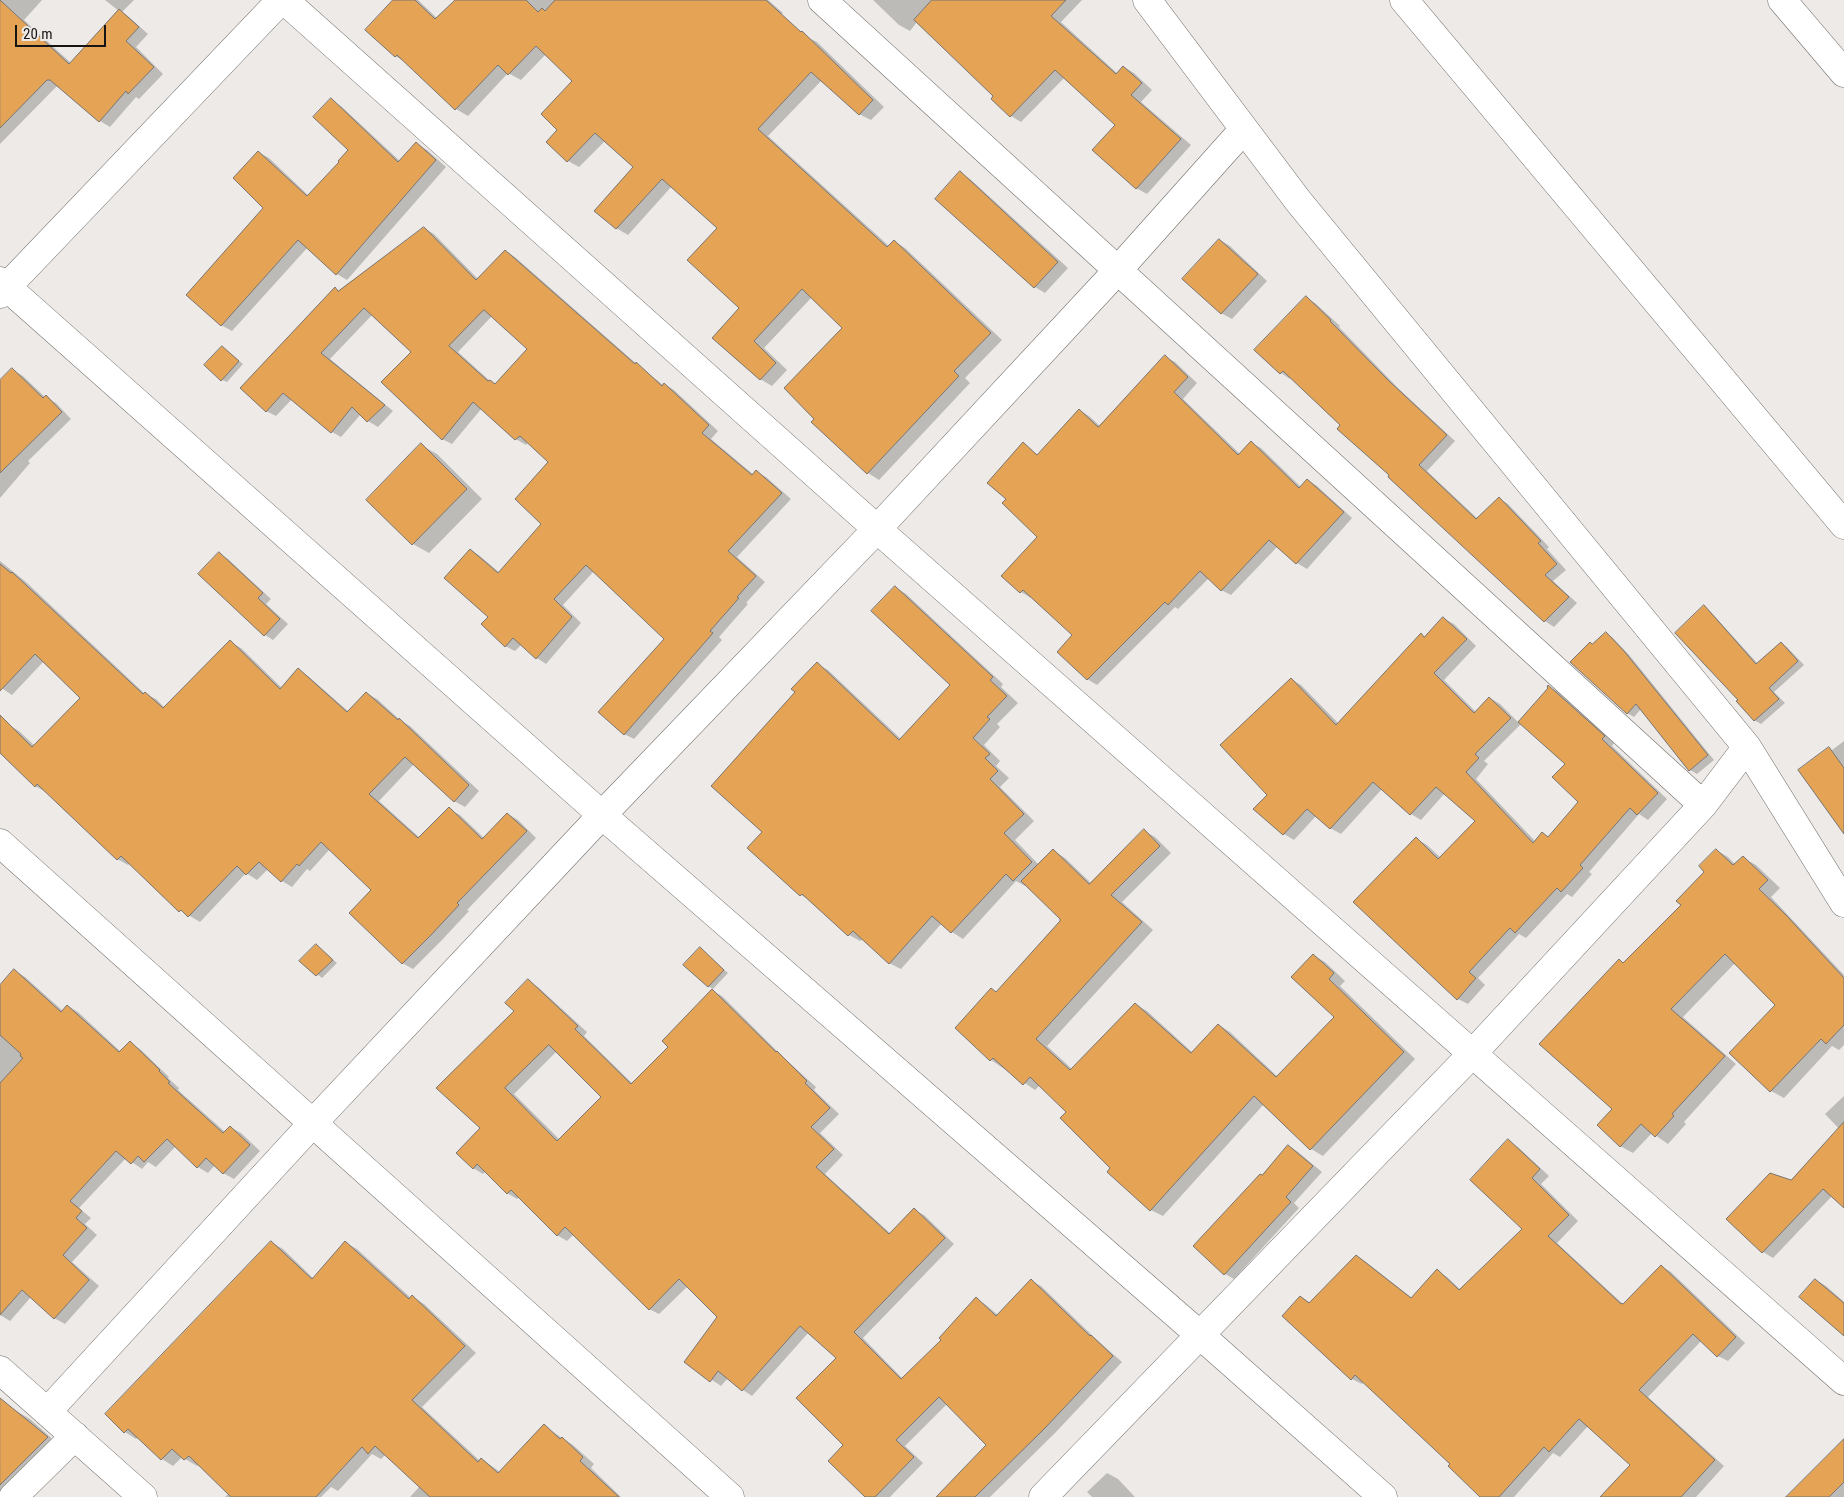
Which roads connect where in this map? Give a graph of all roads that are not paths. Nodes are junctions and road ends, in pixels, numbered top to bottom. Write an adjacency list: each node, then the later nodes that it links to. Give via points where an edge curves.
1 (282, 0): 9 (street); 11 (street)
2 (822, 0): 8 (street)
3 (1147, 0): 7 (street)
4 (1404, 0): 10 (street)
5 (1782, 0): 6 (street)
6 (1844, 72)
7 (1244, 129): 8 (street); 12 (street, via 1299,202)
8 (1118, 270): 11 (street); 13 (street)
9 (2, 287): 14 (street)
10 (1844, 525)
11 (877, 529): 14 (street); 17 (street)
12 (1747, 747): 13 (street); 16 (street)
13 (1703, 805): 17 (street)
14 (602, 815): 18 (street); 19 (street)
15 (0, 843): 18 (street)
16 (1844, 904)
17 (1473, 1053): 19 (street); 21 (street)
18 (312, 1124): 22 (street); 26 (street)
19 (1200, 1335): 27 (street); 28 (street)
20 (0, 1370): 22 (street)
21 (1844, 1380)
22 (47, 1412): 23 (street)
23 (75, 1436): 24 (street); 25 (street)
24 (14, 1497)
25 (143, 1497)
26 (730, 1497)
27 (1042, 1497)
28 (1383, 1497)

